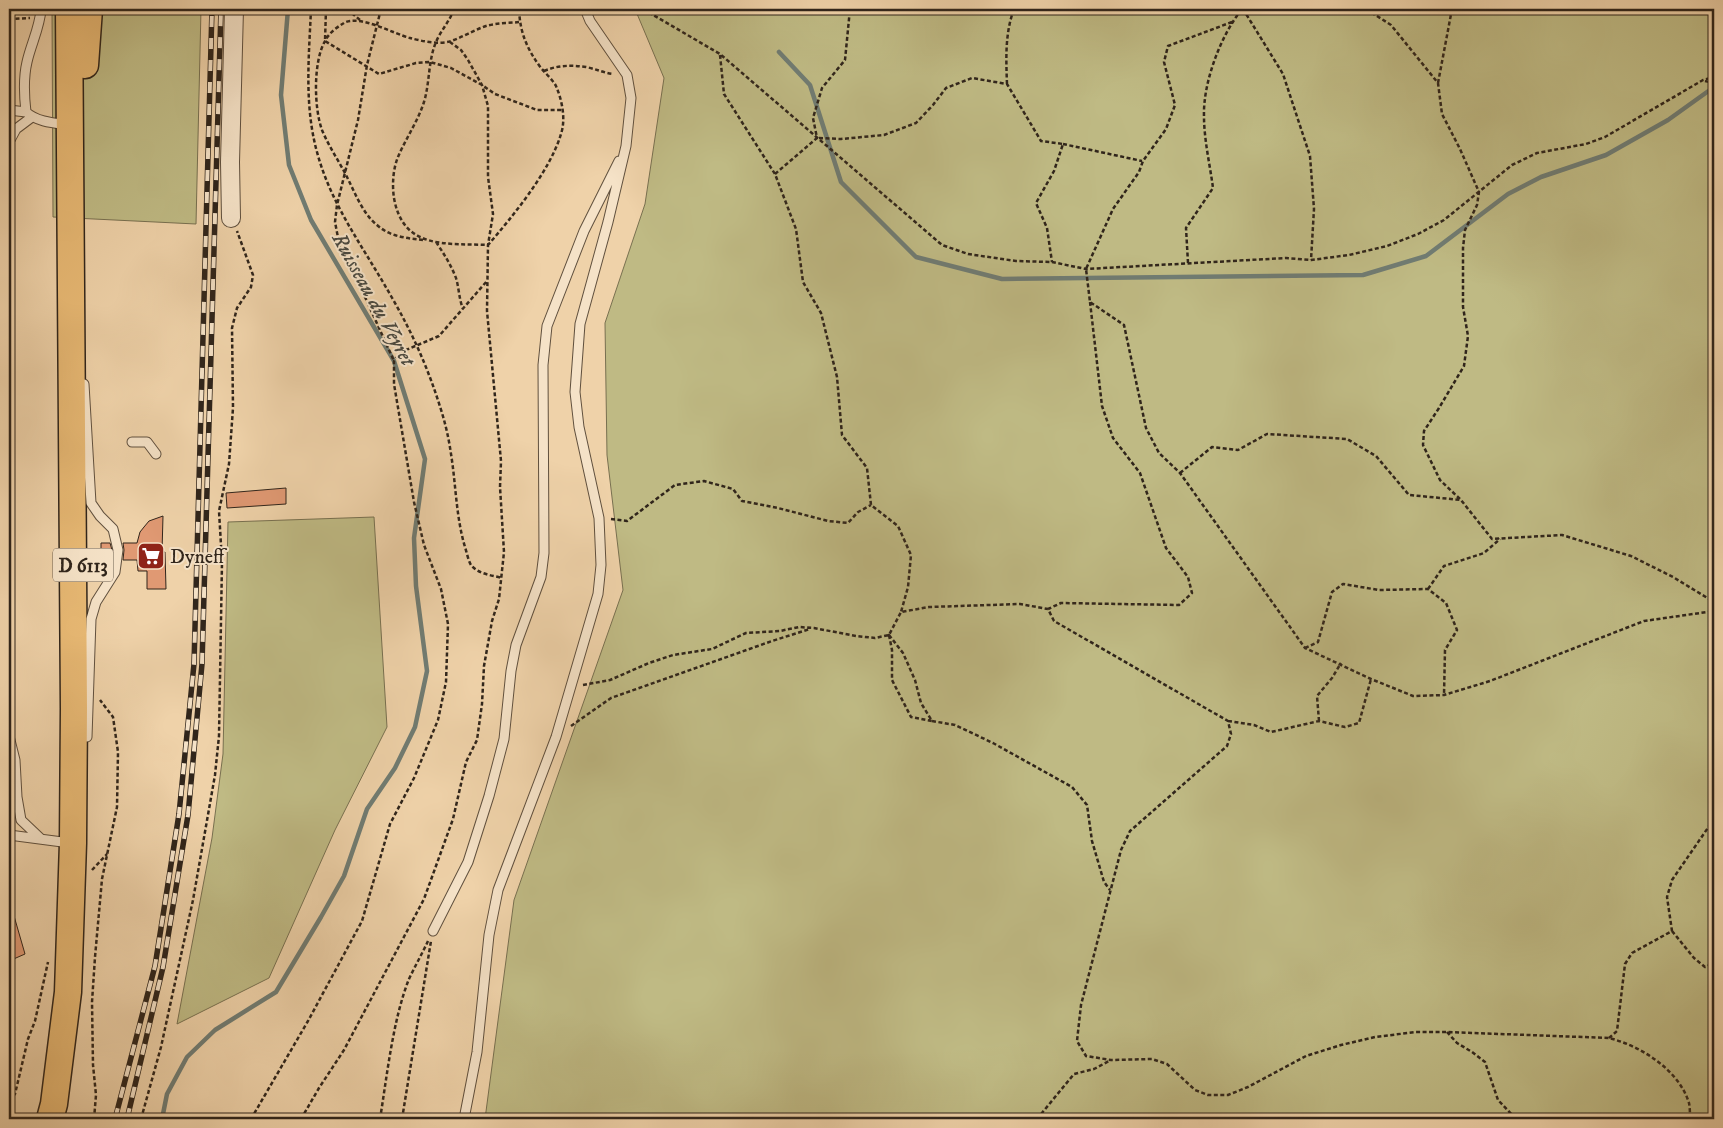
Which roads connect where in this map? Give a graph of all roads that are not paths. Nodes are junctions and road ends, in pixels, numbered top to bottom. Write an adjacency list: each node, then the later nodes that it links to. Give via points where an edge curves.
1 (69, 9): 9 (main road, D 6113)
2 (82, 9): 9 (main road, D 6113)
3 (89, 9): 9 (main road)
4 (234, 9): 12 (street)
5 (585, 9): 11 (lane, via 628,75 631,98)
6 (41, 13): 8 (lane, via 24,83)
7 (9, 110): 8 (lane)
8 (29, 115): 9 (lane, via 41,121); 10 (lane)
9 (76, 119): 20 (main road, D 6113); 23 (main road, D 6113, via 82,348 84,878 77,1016)
10 (9, 142)
11 (626, 146): 21 (lane, via 584,231 547,326 543,365 544,553 541,578 516,645 504,739 489,796 468,862); 24 (lane, via 580,324 575,392 599,518 601,565 598,594 556,737 498,890 489,935 477,1052)
12 (231, 218)
13 (84, 378): 17 (lane, via 91,503 113,528 118,550 115,572 96,602 91,618)
14 (132, 442): 15 (lane, via 147,442)
15 (156, 454)
16 (9, 736): 19 (lane, via 15,760 21,820)
17 (86, 751)
18 (9, 835): 19 (lane)
19 (40, 838): 20 (lane)
20 (73, 843): 22 (main road, D 6113, via 68,992)
21 (433, 931)
22 (50, 1119)
23 (62, 1119)
24 (464, 1119)

